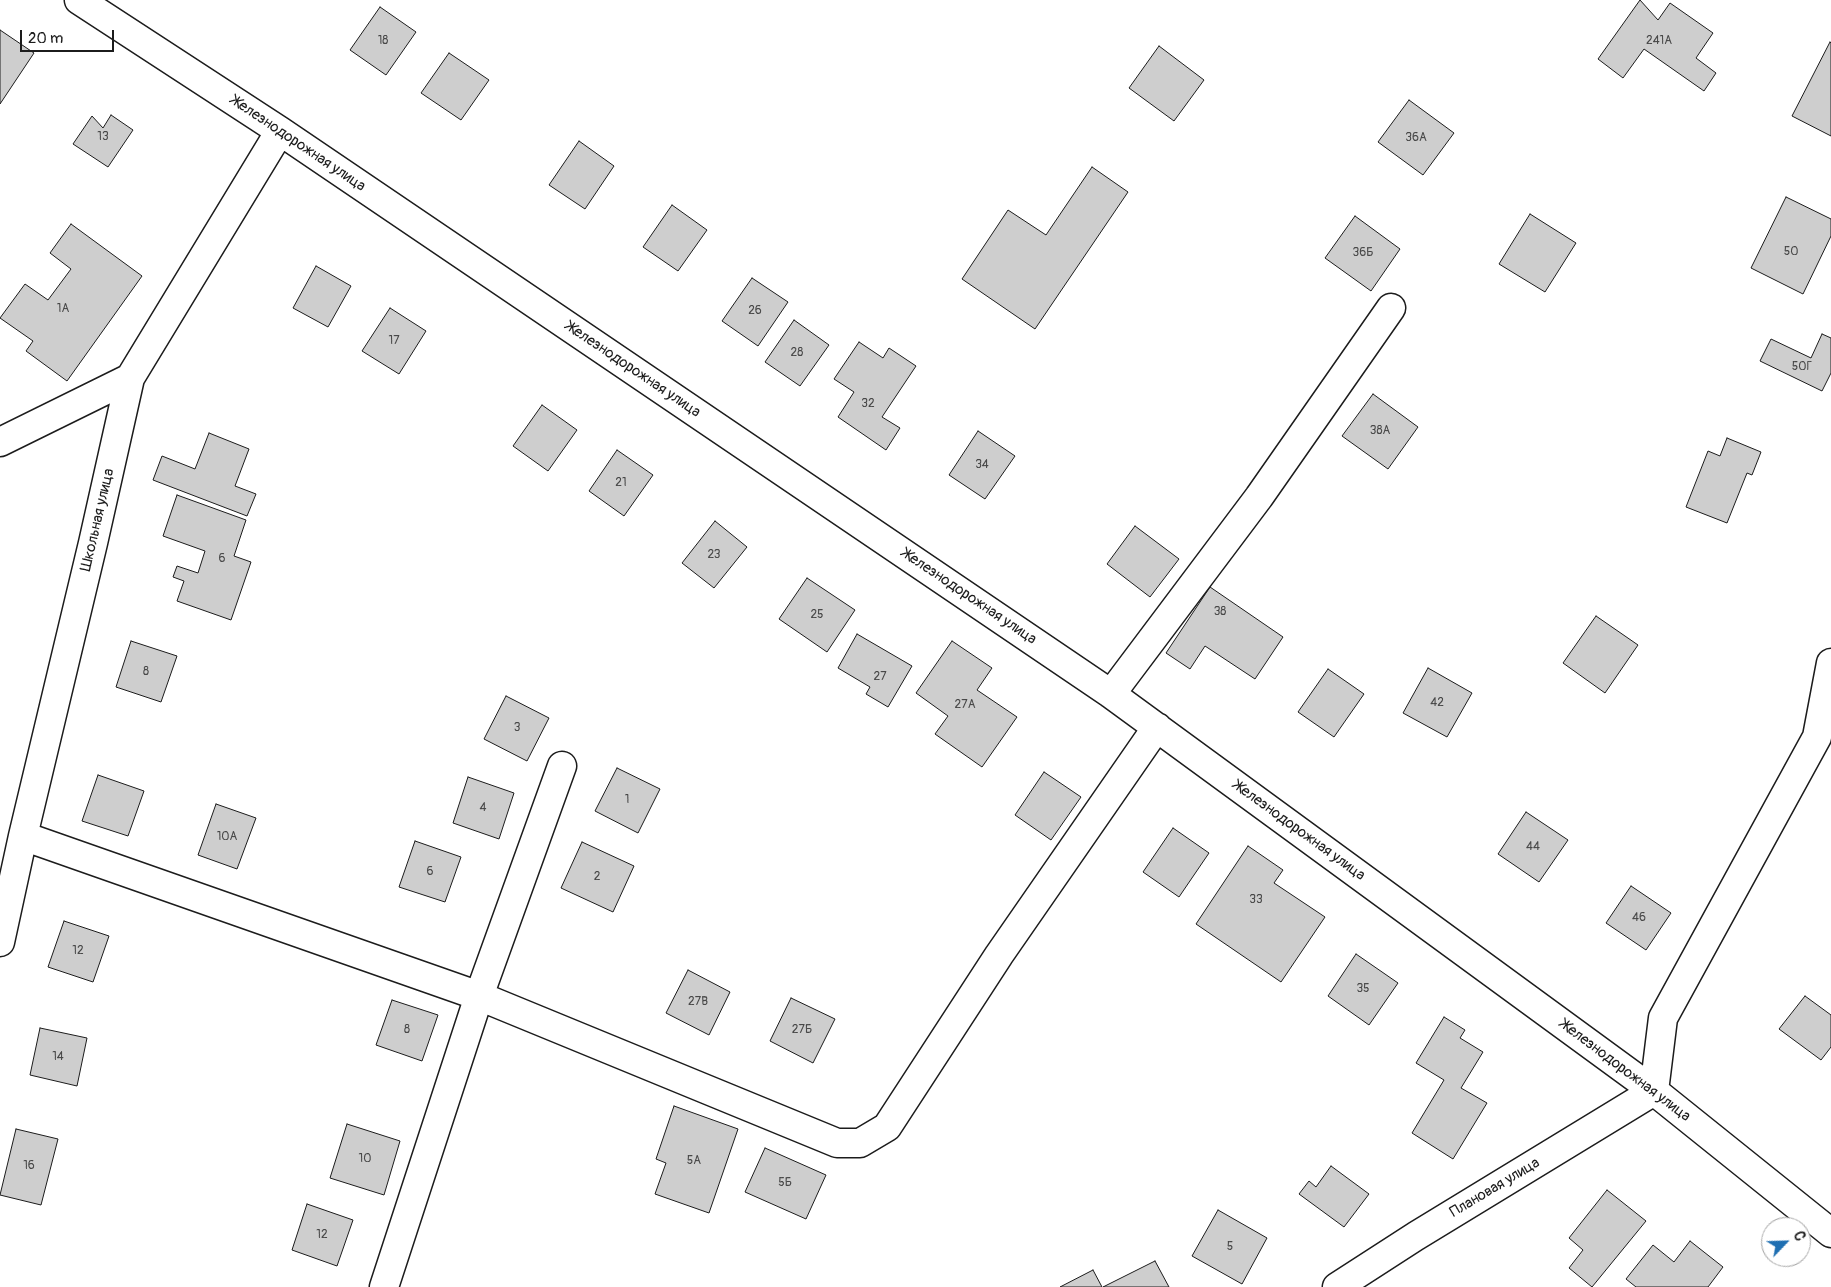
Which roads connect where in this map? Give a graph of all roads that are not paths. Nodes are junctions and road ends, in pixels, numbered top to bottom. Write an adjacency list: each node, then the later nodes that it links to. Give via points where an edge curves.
1 (79, 0): 2 (street, Железнодорожная улица)
2 (280, 131): 4 (street, Школьная улица); 7 (street, Железнодорожная улица)
3 (1391, 308): 7 (street, via 1259,497)
4 (130, 378): 5 (street); 11 (street, Школьная улица)
5 (0, 442)
6 (1831, 663): 9 (street)
7 (1112, 694): 8 (street, Железнодорожная улица)
8 (1157, 727): 13 (street, via 999,955 887,1127 860,1144 837,1143); 14 (street, Железнодорожная улица)
9 (1824, 740): 14 (street, via 1664,1018)
10 (562, 766): 13 (street)
11 (23, 836): 12 (street, Школьная улица); 13 (street)
12 (0, 942)
13 (479, 996): 16 (street)
14 (1654, 1091): 15 (street, Железнодорожная улица); 17 (street, Плановая улица)
15 (1831, 1233)
16 (384, 1287)
17 (1337, 1287)

